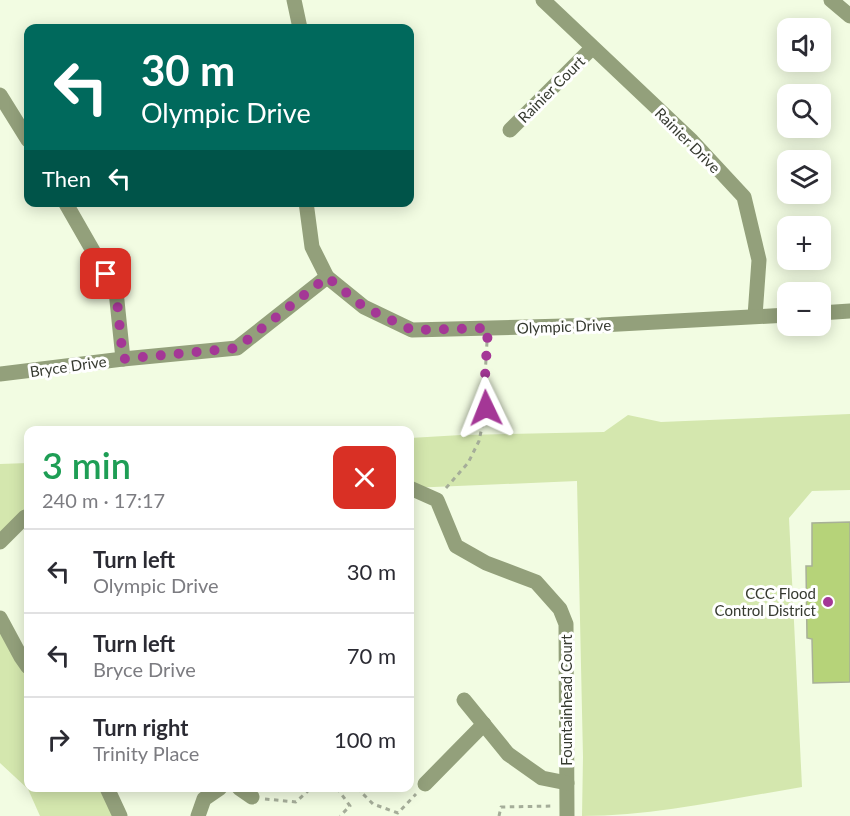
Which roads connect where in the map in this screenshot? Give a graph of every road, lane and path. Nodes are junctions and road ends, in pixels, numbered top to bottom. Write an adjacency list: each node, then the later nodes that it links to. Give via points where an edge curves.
1 (294, 0): 5 (street)
2 (543, 0): 6 (street, Rainier Drive)
3 (831, 0): 4 (street)
4 (850, 16)
5 (299, 24)
6 (592, 48): 8 (street, Rainier Court); 16 (street, Rainier Drive, via 692,141 744,197 759,260)
7 (0, 95): 9 (street)
8 (510, 130)
9 (24, 134)
10 (68, 207): 18 (street, via 116,291)
11 (307, 207): 12 (street, Olympic Drive, via 312,248)
12 (327, 277): 17 (street, Olympic Drive, via 364,307 412,330); 18 (street, Bryce Drive, via 237,348)
13 (850, 311): 14 (street)
14 (831, 312)
15 (777, 315): 16 (street, Olympic Drive)
16 (755, 316): 17 (street, Olympic Drive)
17 (488, 328): 21 (path, via 486,408 479,441 468,463)
18 (123, 359): 19 (street, Bryce Drive)
19 (0, 374)
20 (414, 490): 21 (street)
21 (436, 500): 28 (street, Fountainhead Court, via 456,546 486,563 536,582 560,609 566,624)
22 (24, 520): 23 (street)
23 (0, 542)
24 (0, 618): 25 (street)
25 (24, 655)
26 (464, 700): 27 (street)
27 (484, 724): 28 (street, via 508,754 542,778); 29 (street)
28 (567, 783): 36 (street, Fountainhead Court)
29 (425, 784): 37 (path)
30 (109, 792): 38 (street)
31 (214, 792): 39 (street, via 204,799)
32 (246, 792): 33 (path, via 296,802)
33 (307, 792)
34 (340, 792): 40 (path, via 350,806)
35 (361, 792): 37 (path, via 373,804)
36 (567, 811): 41 (path, via 501,807)
37 (400, 815)
38 (120, 816)
39 (198, 816)
40 (340, 816)
41 (499, 816)

